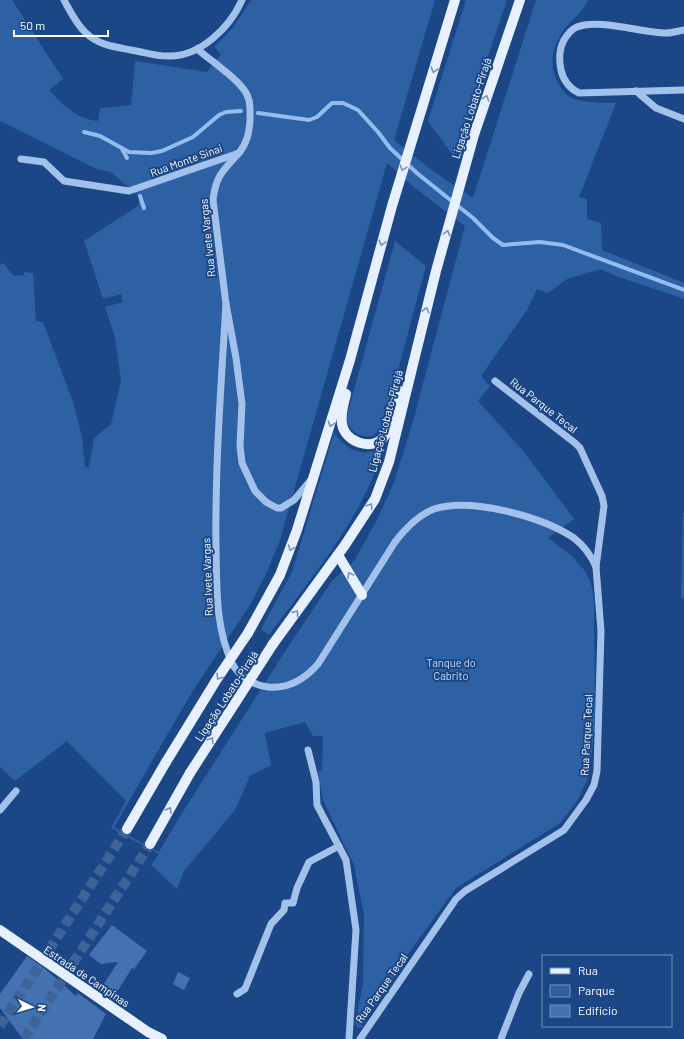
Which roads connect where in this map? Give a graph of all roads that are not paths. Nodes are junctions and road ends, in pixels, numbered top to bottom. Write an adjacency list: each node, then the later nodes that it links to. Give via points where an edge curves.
1 (64, 0): 8 (street, via 86,33 105,45 170,56)
2 (242, 0): 8 (street, via 219,33)
3 (455, 0): 7 (main road, Ligação Lobato-Pirajá)
4 (458, 0): 7 (main road)
5 (518, 0): 15 (main road, Ligação Lobato-Pirajá, one-way to 5, via 474,135)
6 (684, 30): 10 (street, via 666,33 587,25 576,27 568,34 561,46 560,67 564,80 573,89 584,94)
7 (446, 33): 16 (main road, Ligação Lobato-Pirajá, one-way to 16, via 392,206)
8 (197, 49): 12 (street, Rua Monte Sinai, via 248,95 248,134)
9 (684, 90): 10 (street)
10 (636, 91): 11 (street, via 656,108)
11 (684, 119)
12 (239, 153): 13 (street, Rua Monte Sinai, via 128,191 64,181 44,162); 14 (street, Rua Ivete Vargas, via 219,175 213,200)
13 (21, 158)
14 (226, 304): 18 (street, Rua Ivete Vargas, via 242,404 242,463 255,491 272,506 282,508 300,495); 21 (street, Rua Ivete Vargas, via 218,452 217,557 221,630 233,665 242,676 265,687 276,688 302,679 318,664)
15 (416, 348): 16 (main road, via 386,434 378,442 371,444 350,439 342,426); 19 (main road, Ligação Lobato-Pirajá, one-way to 15, via 374,499 389,462)
16 (350, 360): 18 (main road, Ligação Lobato-Pirajá, one-way to 18)
17 (495, 380): 20 (street, Rua Parque Tecal, via 580,448 604,506)
18 (317, 471): 25 (main road, Ligação Lobato-Pirajá, one-way to 25, bridge, via 280,575 248,633 217,679)
19 (338, 555): 21 (main road, one-way to 19); 26 (main road, Ligação Lobato-Pirajá, one-way to 19, bridge, via 190,773 273,644)
20 (596, 567): 21 (street, Rua Ivete Vargas, via 583,546 544,522 487,508 451,506 434,510 406,528); 33 (street, Rua Parque Tecal, via 601,631 597,771 594,785 564,830 456,899)
21 (362, 595)
22 (308, 750): 27 (street, via 316,782 317,805)
23 (16, 791): 24 (street)
24 (0, 810)
25 (127, 829)
26 (150, 844)
27 (339, 846): 30 (street, via 309,862 293,903 285,903 284,910 270,924 245,989); 32 (street, Rua Parque Tecal, via 346,863 357,933)
28 (0, 930): 31 (main road, Estrada de Campinas, via 148,1032)
29 (529, 974): 34 (street)
30 (238, 994)
31 (162, 1039)
32 (349, 1039)
33 (360, 1039)
34 (501, 1039)

